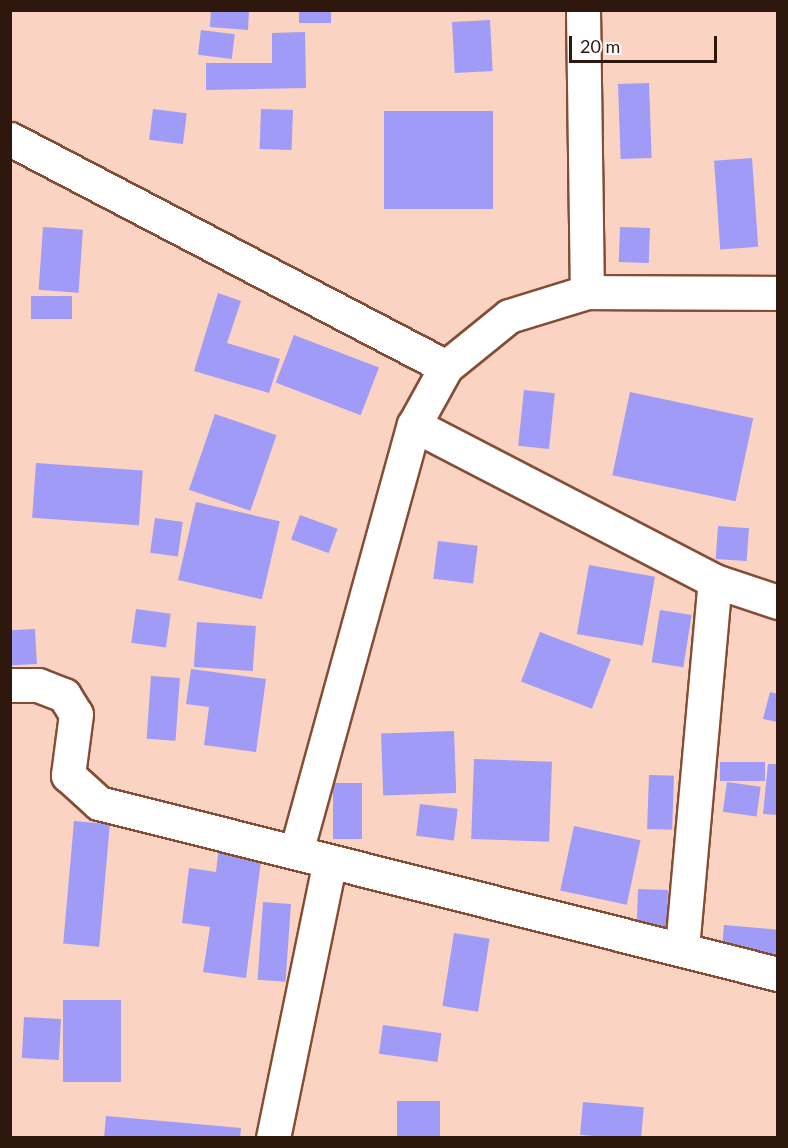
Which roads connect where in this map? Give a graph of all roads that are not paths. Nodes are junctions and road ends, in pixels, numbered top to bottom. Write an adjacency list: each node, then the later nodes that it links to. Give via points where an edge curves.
1 (583, 10): 3 (street)
2 (10, 139): 5 (street)
3 (587, 292): 4 (street); 5 (street, via 509,316)
4 (777, 293)
5 (446, 367): 6 (street)
6 (414, 425): 7 (street); 10 (street)
7 (716, 581): 8 (street); 12 (street)
8 (777, 602)
9 (10, 685): 10 (street, via 38,685 64,695 75,714 68,775 99,803)
10 (296, 852): 11 (street)
11 (329, 864): 12 (street); 14 (street)
12 (682, 948): 13 (street)
13 (777, 974)
14 (273, 1137)

